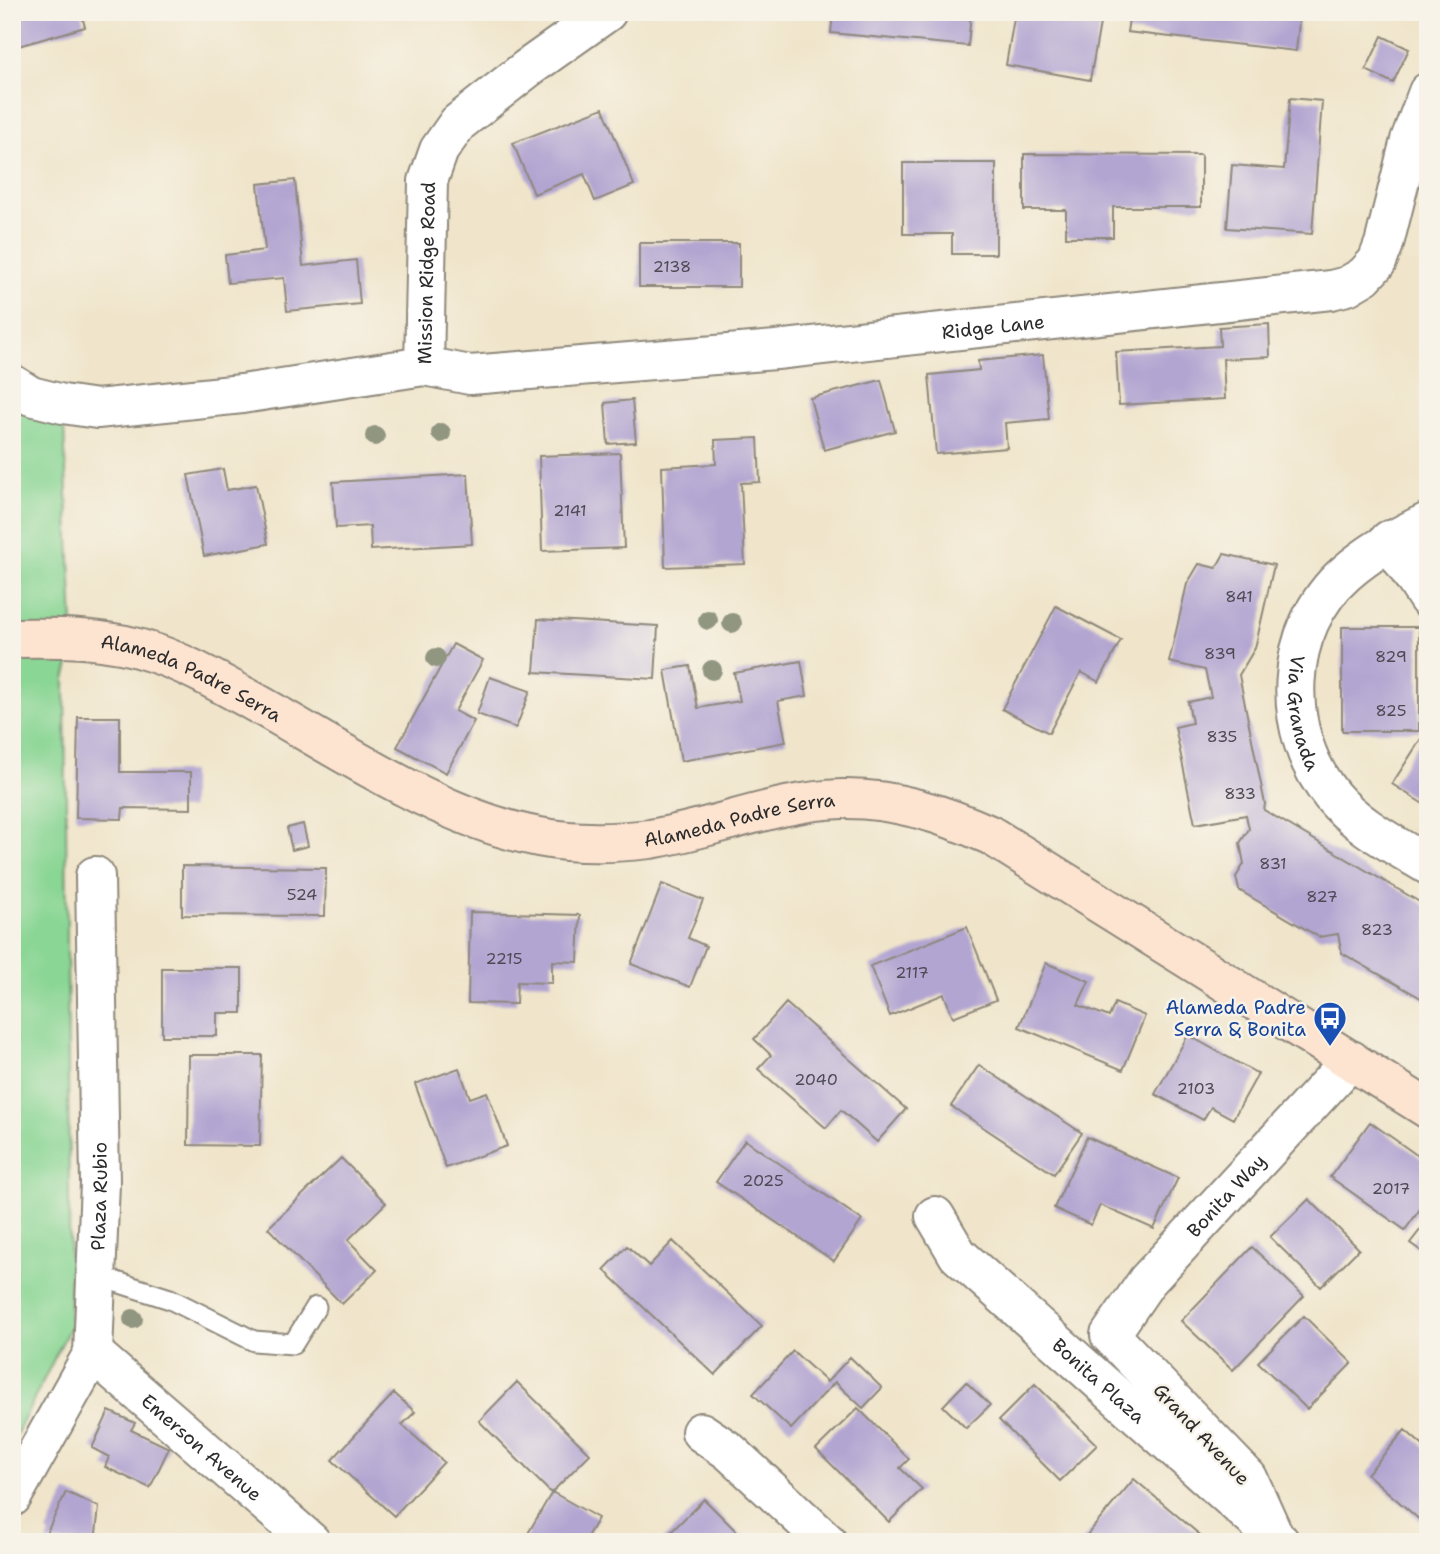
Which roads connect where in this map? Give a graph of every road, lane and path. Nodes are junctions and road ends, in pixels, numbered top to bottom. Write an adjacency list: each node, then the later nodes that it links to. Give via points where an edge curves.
1 (607, 12): 3 (street, Mission Ridge Road, via 458,123 439,150 428,181)
2 (1428, 92): 3 (street, Ridge Lane, via 1377,262 1347,286 762,351 470,375)
3 (424, 366): 4 (street, Mission Ridge Road, via 242,394 97,409 31,396)
4 (12, 384)
5 (1428, 522): 6 (street, Via Granada)
6 (1389, 540): 7 (street); 9 (street, Via Granada, via 1346,572 1315,612 1299,652 1294,703 1313,768 1333,797 1357,821)
7 (1428, 599)
8 (12, 638): 11 (street, Alameda Padre Serra, via 96,640 152,652 200,672 430,798 492,824 543,838 650,839 761,811 843,799 930,811 990,835)
9 (1428, 865)
10 (95, 876): 14 (street, Plaza Rubio, via 100,1183)
11 (1351, 1060): 12 (street, Alameda Padre Serra); 16 (street, Bonita Way, via 1147,1281)
12 (1428, 1109)
13 (935, 1216): 20 (street, Bonita Plaza, via 958,1255)
14 (95, 1275): 15 (lane, via 170,1298 254,1341 293,1344); 17 (street, Plaza Rubio)
15 (316, 1307)
16 (1110, 1335): 20 (street, Grand Avenue, via 1248,1478)
17 (93, 1353): 19 (street, Plaza Rubio); 21 (street, Emerson Avenue)
18 (701, 1432): 22 (street, via 729,1451)
19 (12, 1497)
20 (1276, 1540)
21 (312, 1542)
22 (827, 1542)

